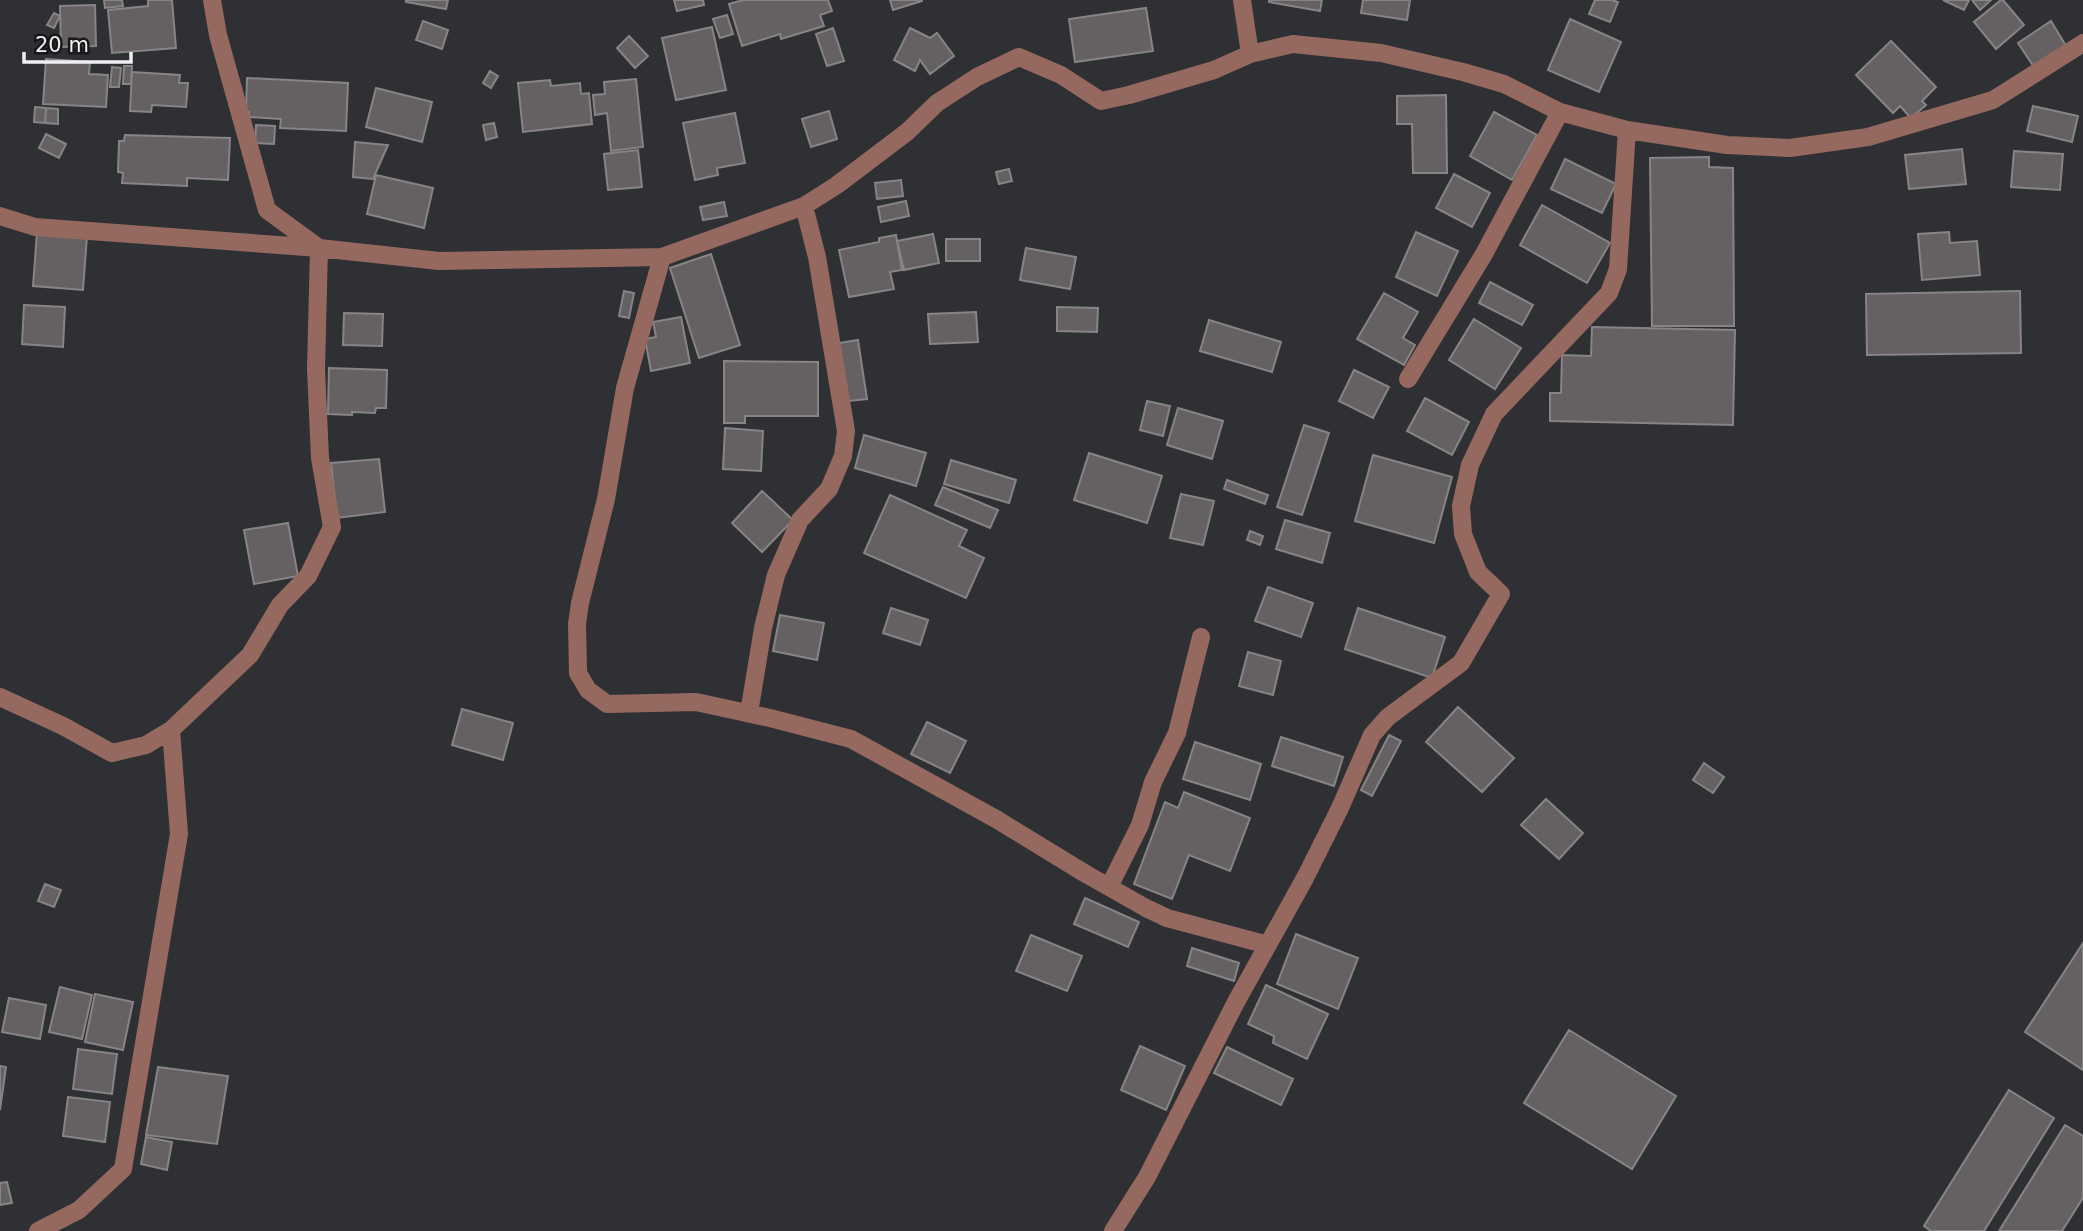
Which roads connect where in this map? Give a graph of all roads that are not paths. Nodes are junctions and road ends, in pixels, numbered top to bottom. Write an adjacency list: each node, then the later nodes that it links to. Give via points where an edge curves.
1 (212, 0): 10 (street, via 267,210)
2 (1242, 0): 4 (street)
3 (2083, 43): 5 (street)
4 (1250, 54): 6 (street, via 1293,44 1381,53 1504,84); 8 (street, via 1214,70 1101,101 1061,75 1019,57 937,103 907,132)
5 (2075, 57): 7 (street, via 1993,100 1868,137 1790,148 1727,145)
6 (1560, 112): 7 (street); 12 (street, via 1484,254)
7 (1627, 130): 18 (street, via 1618,269 1609,293 1494,414 1470,465 1461,506 1463,534 1478,572 1502,594 1461,663 1388,717 1372,735 1340,808)
8 (804, 206): 11 (street); 15 (street, via 846,431 843,456 829,489 800,520 779,564)
9 (0, 216): 10 (street, via 35,228)
10 (319, 248): 11 (street, via 439,261); 16 (street, via 316,369 320,457 332,527 308,576 280,605 250,654)
11 (663, 257): 15 (street, via 625,388 606,499 580,603 578,673 588,690 607,704 696,702)
12 (1408, 379)
13 (1201, 637): 17 (street, via 1177,733)
14 (0, 697): 16 (street, via 112,753 146,745)
15 (749, 713): 17 (street, via 851,739)
16 (171, 730): 19 (street, via 178,834 123,1169 79,1210)
17 (1109, 887): 18 (street, via 1167,918)
18 (1268, 945): 20 (street, via 1147,1177)
19 (38, 1231)
20 (1113, 1231)

